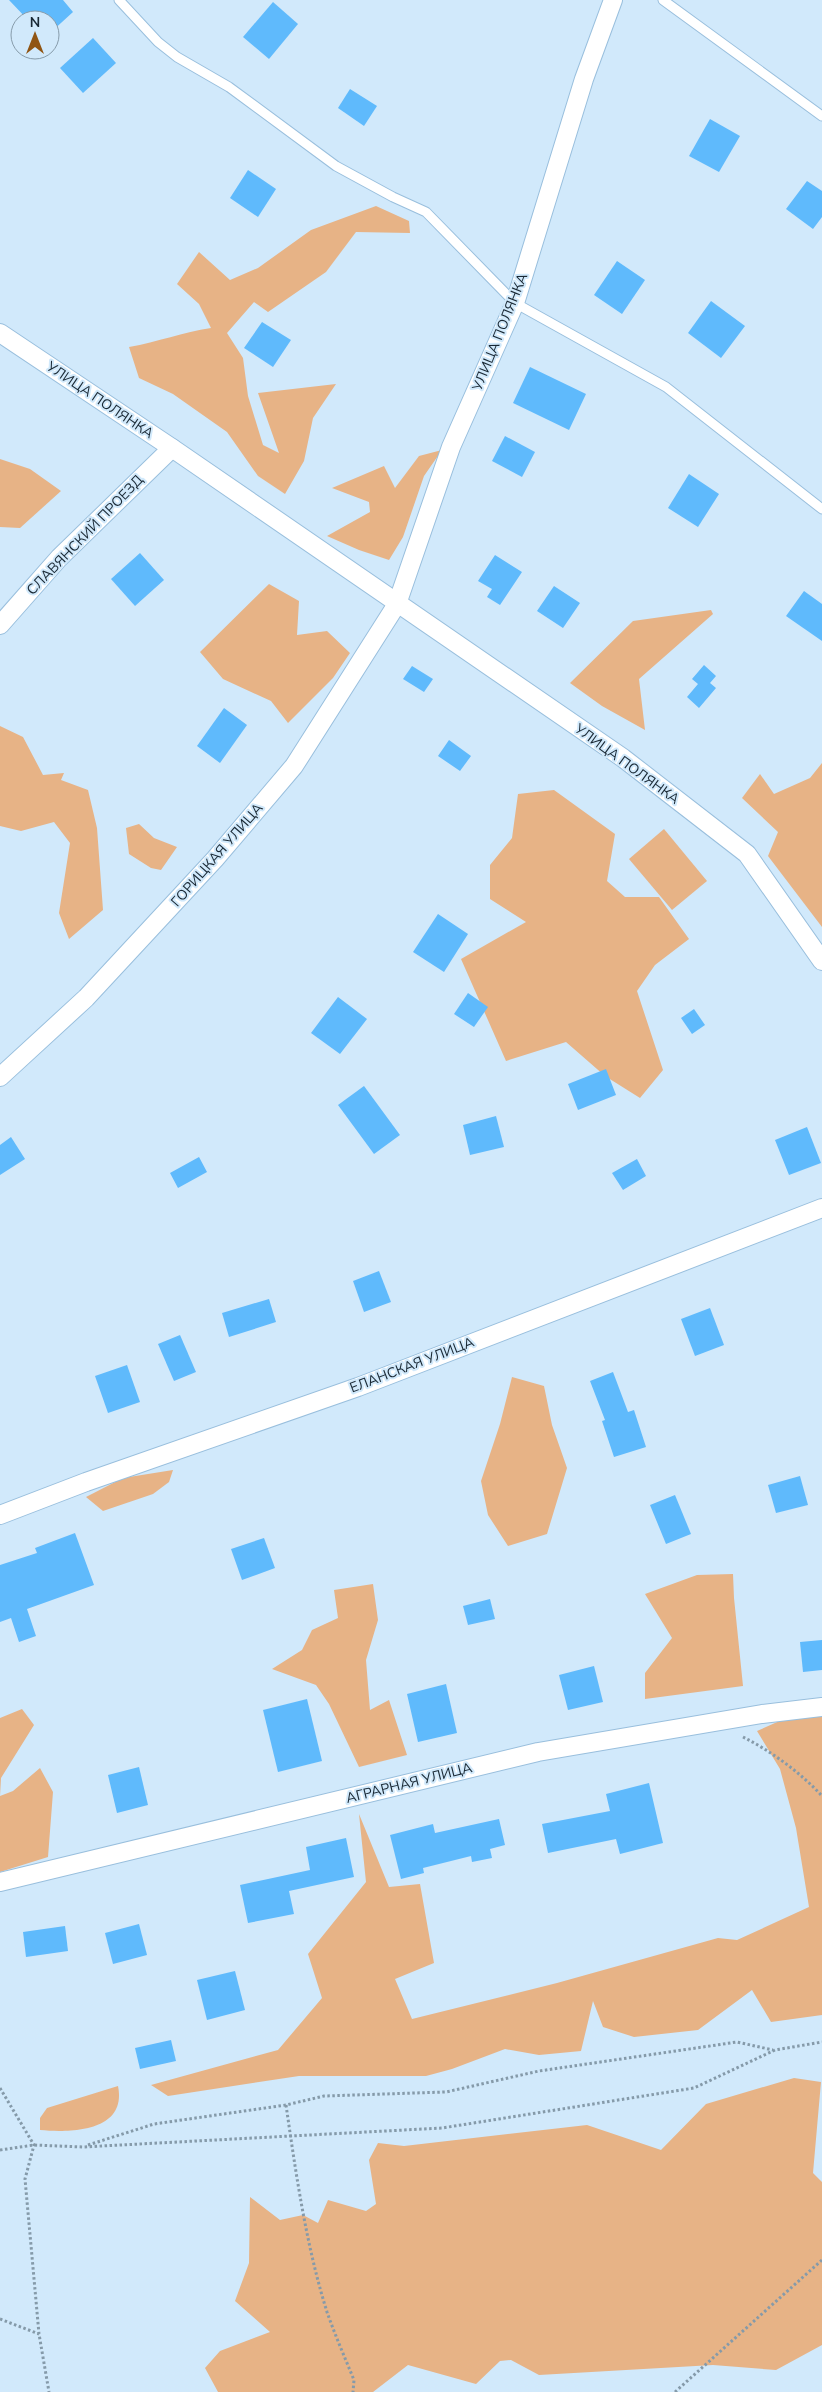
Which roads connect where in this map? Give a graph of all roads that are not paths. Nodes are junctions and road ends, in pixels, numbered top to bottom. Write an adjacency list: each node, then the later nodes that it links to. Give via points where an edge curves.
1 (119, 0): 5 (lane, via 176,57 229,87 336,166 426,212)
2 (613, 0): 5 (street, УЛИЦА ПОЛЯНКА, via 584,79)
3 (663, 0): 4 (lane)
4 (822, 116)
5 (514, 303): 8 (lane, via 666,387); 9 (street, УЛИЦА ПОЛЯНКА, via 452,448)
6 (0, 333): 7 (street, УЛИЦА ПОЛЯНКА)
7 (172, 448): 9 (street, УЛИЦА ПОЛЯНКА); 10 (street, СЛАВЯНСКИЙ ПРОЕЗД, via 60,558)
8 (822, 509)
9 (397, 604): 11 (street, УЛИЦА ПОЛЯНКА, via 623,758 747,854); 12 (street, ГОРИЦКАЯ УЛИЦА, via 294,766 215,860 86,998)
10 (0, 625)
11 (822, 961)
12 (0, 1077)
13 (822, 1208): 14 (street, ЕЛАНСКАЯ УЛИЦА, via 358,1386)
14 (0, 1515)
15 (822, 1707): 16 (street, АГРАРНАЯ УЛИЦА, via 538,1752)
16 (0, 1882)

